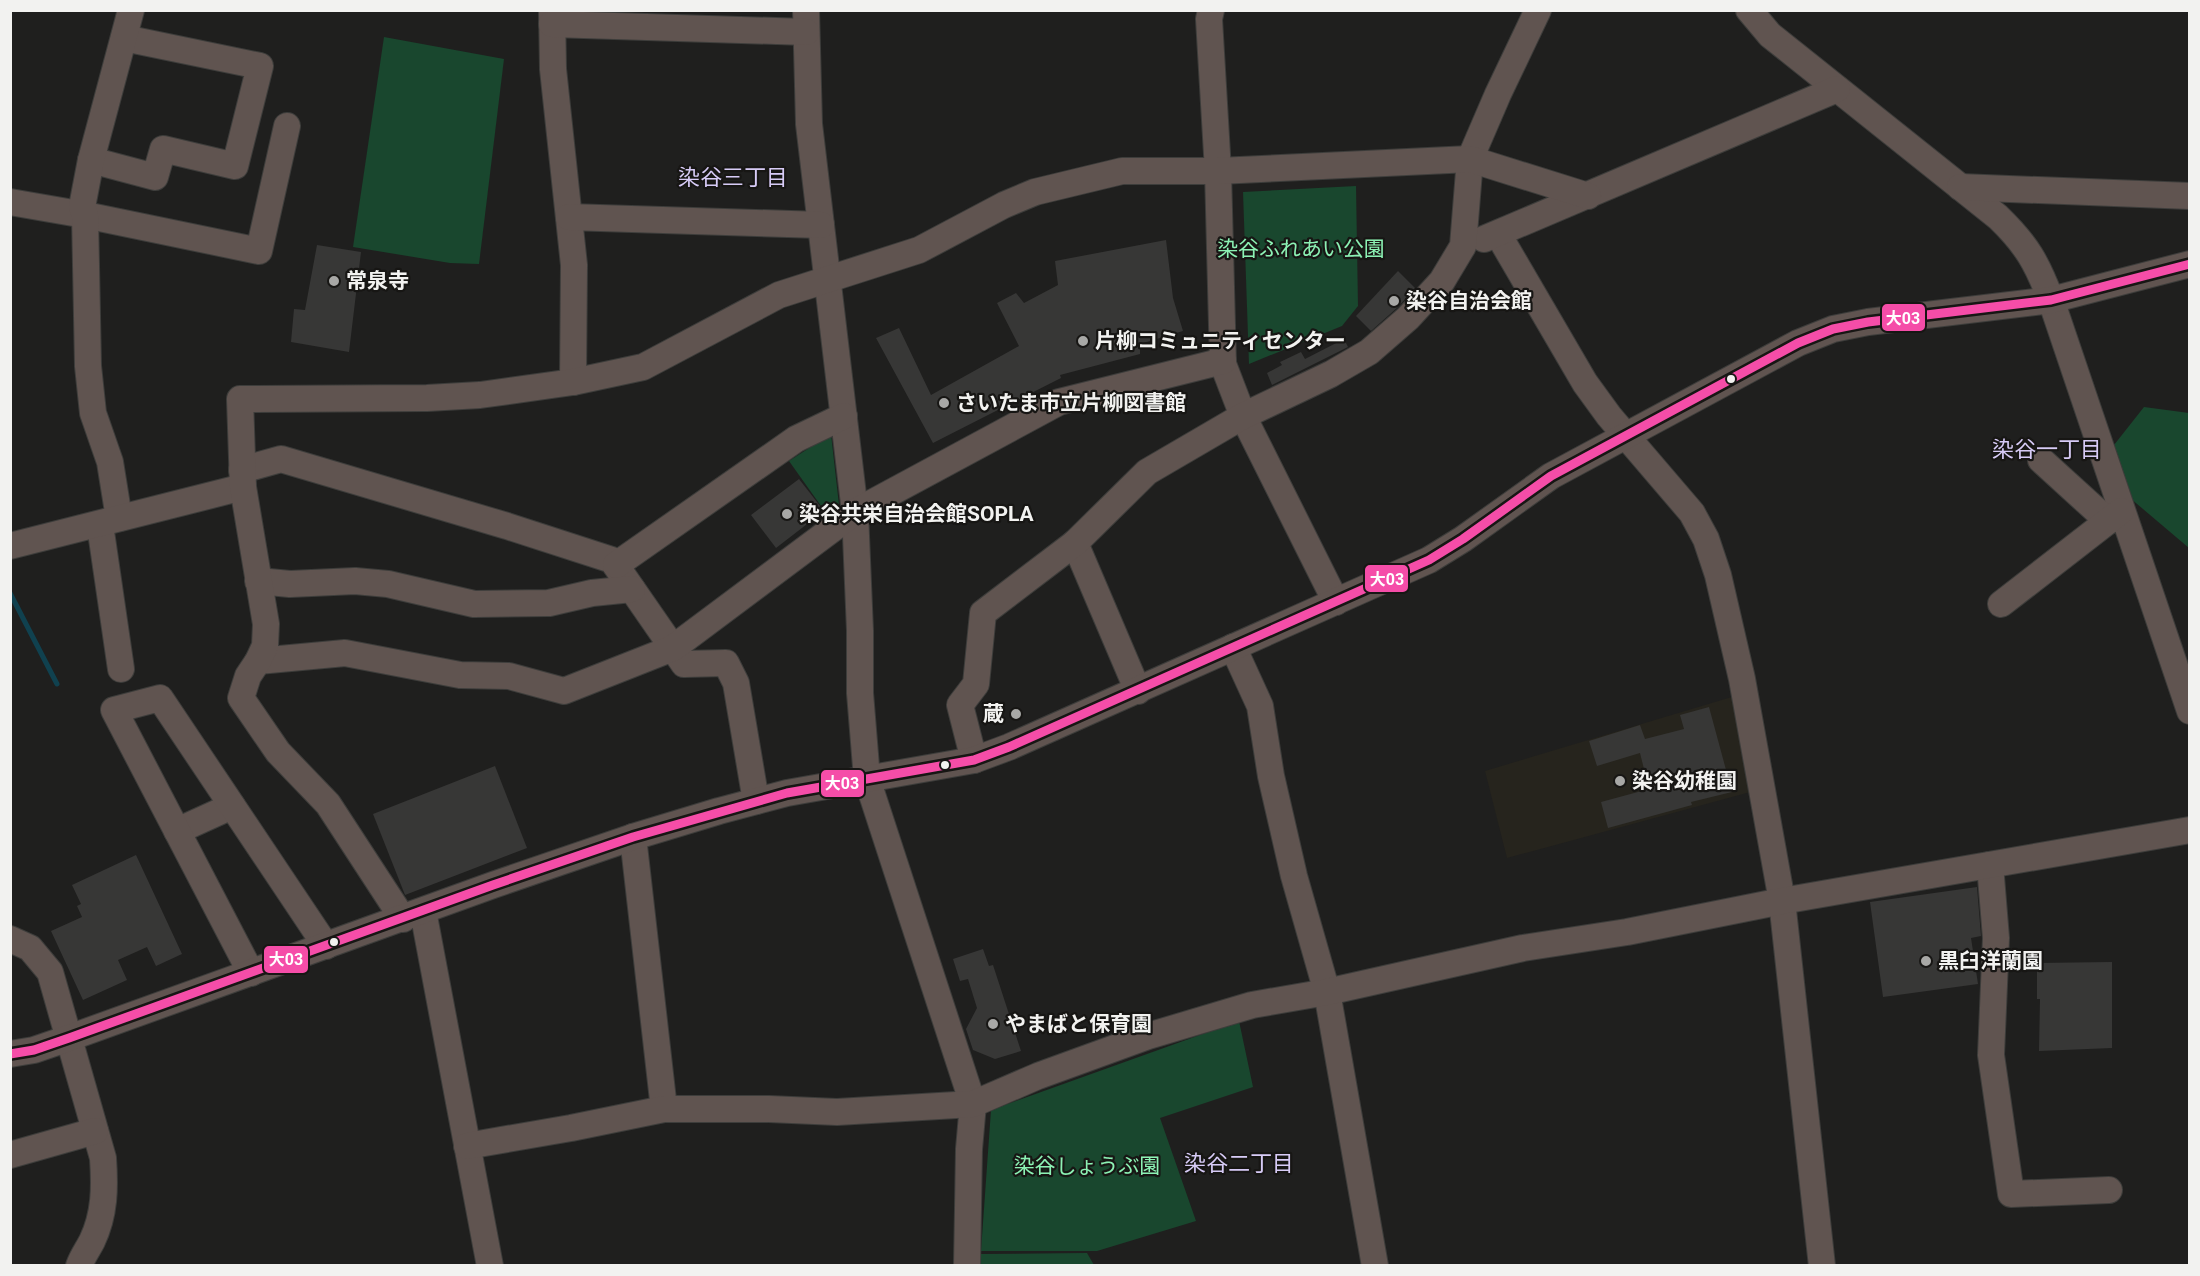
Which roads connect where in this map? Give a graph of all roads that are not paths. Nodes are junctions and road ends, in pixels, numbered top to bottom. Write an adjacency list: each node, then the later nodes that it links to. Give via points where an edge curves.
1 (130, 10): 7 (street)
2 (1211, 10): 12 (street)
3 (1538, 10): 10 (street)
4 (1749, 10): 8 (street, via 1770,35)
5 (552, 17): 6 (street); 18 (street, via 553,69)
6 (806, 21): 19 (street, via 809,124)
7 (124, 38): 11 (street); 11 (street, via 260,66 235,166 163,149 155,177)
8 (1837, 89): 13 (street); 14 (street)
9 (287, 126): 17 (street, via 259,251)
10 (1470, 159): 12 (street); 14 (street); 21 (street)
11 (91, 160): 17 (street, via 82,207)
12 (1218, 171): 23 (street, via 1122,171 1035,192 919,250); 25 (street)
13 (1960, 187): 15 (street); 24 (street, via 2017,235 2036,263)
14 (1588, 196): 20 (street)
15 (2190, 196)
16 (10, 202): 17 (street)
17 (85, 215): 34 (street, via 88,366 93,413 110,462)
18 (569, 217): 19 (street); 26 (street, via 574,265)
19 (822, 225): 23 (street)
20 (1498, 234): 21 (street); 29 (street, via 1585,383)
21 (1463, 246): 28 (street, via 1442,281 1369,352)
22 (2190, 264): 24 (street)
23 (828, 278): 26 (street, via 778,295 643,367); 27 (street)
24 (2051, 300): 29 (street, via 1833,329); 33 (street)
25 (1223, 361): 28 (street); 32 (street, via 1059,402)
26 (573, 382): 31 (street, via 427,398 240,399)
27 (844, 416): 32 (street); 37 (street, via 796,439)
28 (1243, 416): 35 (street, via 1147,472); 40 (street)
29 (1627, 435): 40 (street, via 1551,476 1429,560); 56 (street, via 1692,513 1718,575 1742,679)
30 (2041, 460): 33 (street)
31 (242, 479): 34 (street); 37 (street, via 281,459 518,529 612,560); 38 (street)
32 (855, 512): 43 (street); 49 (street, via 860,693)
33 (2115, 516): 41 (street); 47 (street)
34 (110, 521): 36 (street); 45 (street)
35 (1075, 543): 46 (street); 48 (street, via 983,613 976,684 960,705)
36 (10, 546)
37 (616, 565): 39 (street)
38 (258, 582): 39 (street, via 388,584 474,604 549,603 592,592); 44 (street, via 266,624 266,646)
39 (632, 589): 43 (street)
40 (1336, 602): 42 (street)
41 (2001, 604)
42 (1233, 647): 46 (street); 61 (street, via 1260,706 1294,876)
43 (673, 648): 44 (street, via 564,692 510,676 460,675 345,653); 50 (street, via 684,664 726,663 736,682)
44 (258, 661): 57 (street, via 241,698 278,752 328,804)
45 (121, 669)
46 (1138, 691): 48 (street)
47 (2190, 711)
48 (974, 760): 49 (street)
49 (867, 779): 50 (street); 64 (street)
50 (756, 801): 54 (street)
51 (232, 807): 53 (street); 53 (street, via 160,698 114,710); 59 (street)
52 (2190, 830): 55 (street)
53 (177, 831): 60 (street)
54 (633, 837): 57 (street); 65 (street)
55 (1990, 865): 56 (street); 69 (street, via 1996,938 1991,1055 2011,1194)
56 (1782, 901): 61 (street, via 1523,948); 74 (street)
57 (413, 915): 59 (street); 67 (street)
58 (10, 939): 62 (street, via 30,948 50,972)
59 (326, 946): 60 (street)
60 (251, 973): 62 (street)
61 (1328, 992): 64 (street, via 1252,1005 1168,1030 1038,1076); 73 (street)
62 (69, 1038): 63 (street); 66 (street)
63 (10, 1054)
64 (973, 1104): 65 (street, via 837,1112); 72 (street)
65 (664, 1109): 67 (street)
66 (95, 1131): 68 (street); 70 (street, via 103,1158 105,1186 101,1215)
67 (467, 1146): 71 (street)
68 (10, 1155)
69 (2109, 1190)
70 (79, 1266)
71 (490, 1266)
72 (967, 1266)
73 (1375, 1266)
74 (1822, 1266)

